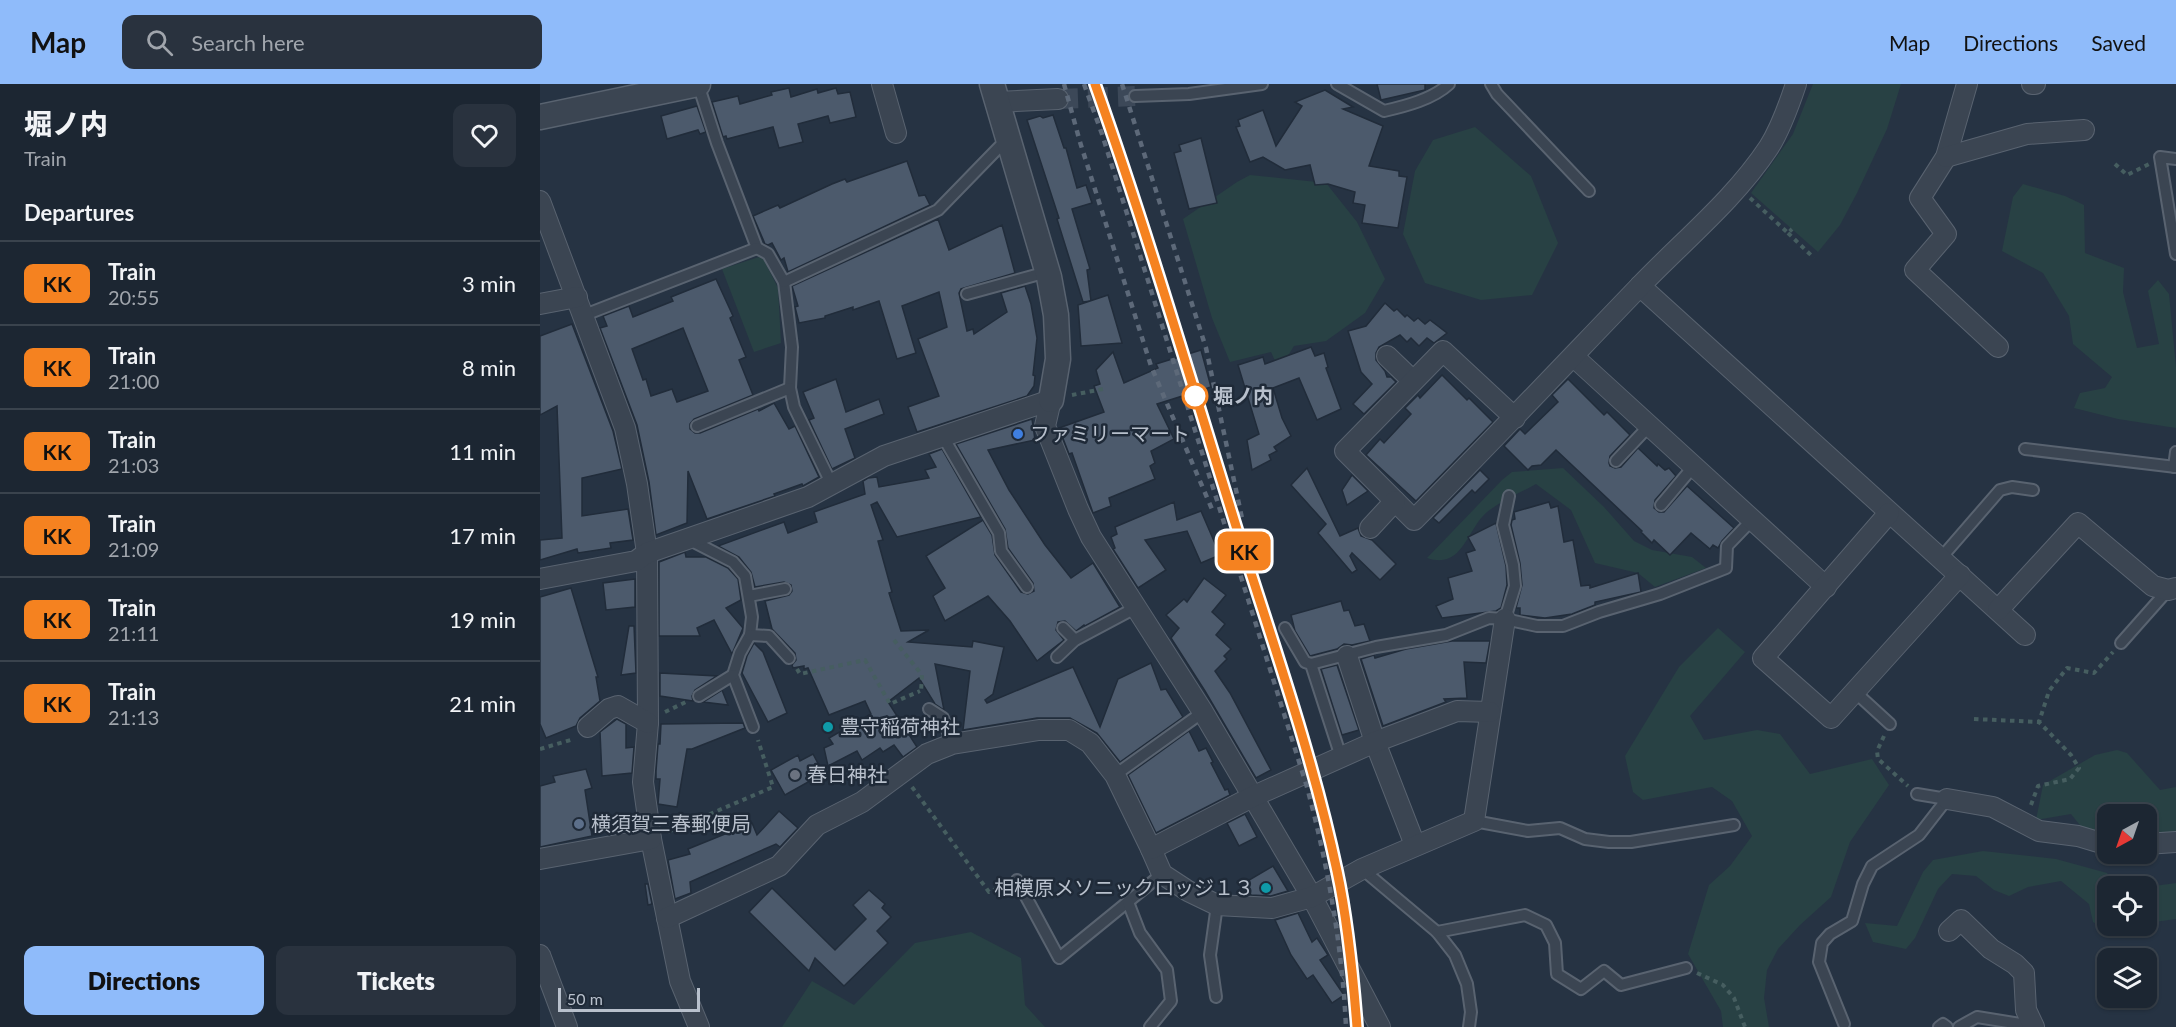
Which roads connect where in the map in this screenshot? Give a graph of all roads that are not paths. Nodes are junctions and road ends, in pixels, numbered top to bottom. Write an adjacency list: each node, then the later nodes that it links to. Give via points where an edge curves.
1 (698, 84): 13 (street); 21 (lane)
2 (882, 84): 15 (street)
3 (1262, 84): 9 (lane, via 1188,94)
4 (1337, 84): 5 (lane, via 1384,111 1406,106)
5 (1449, 84)
6 (1491, 84): 19 (lane)
7 (1796, 84): 25 (street, via 1770,145 1738,188)
8 (1966, 84): 17 (street)
9 (1148, 90): 11 (lane)
10 (994, 93): 12 (street); 16 (street)
11 (1135, 96)
12 (1058, 99)
13 (540, 117)
14 (2084, 130): 17 (street, via 2027,134)
15 (896, 133)
16 (1008, 139): 23 (street); 24 (lane, via 938,210)
17 (1946, 157): 29 (street, via 1920,198 1946,234 1915,270)
18 (2176, 159): 22 (lane, via 2160,157)
19 (1589, 191)
20 (540, 201): 28 (street)
21 (757, 248): 24 (lane, via 768,254); 28 (lane)
22 (2176, 254)
23 (1047, 272): 26 (lane); 34 (street, via 1056,315 1058,359)
24 (784, 282): 33 (lane, via 792,347)
25 (1640, 286): 31 (street); 49 (street)
26 (967, 294)
27 (540, 304): 28 (street)
28 (580, 306): 53 (street, via 625,428)
29 (1998, 347)
30 (1387, 356): 32 (street)
31 (1574, 357): 35 (street); 37 (street)
32 (1413, 381): 35 (street, via 1443,351); 47 (street, via 1345,451)
33 (790, 388): 36 (lane); 44 (lane, via 794,407)
34 (1051, 400): 38 (street); 62 (street, via 1045,426 1078,509 1091,537)
35 (1515, 418): 47 (street, via 1414,520)
36 (697, 426)
37 (1649, 426): 41 (lane); 42 (street)
38 (942, 435): 44 (street, via 884,456); 57 (lane, via 999,533 1001,550)
39 (2025, 449): 43 (lane)
40 (2176, 452): 43 (lane)
41 (1616, 461)
42 (1693, 467): 48 (lane); 50 (street)
43 (2175, 467)
44 (832, 485): 52 (street, via 808,497)
45 (2033, 490): 54 (lane, via 2000,490)
46 (1509, 496): 64 (lane, via 1503,525 1515,586)
47 (1395, 501): 51 (street)
48 (1661, 505)
49 (1889, 513): 54 (street); 58 (street)
50 (1751, 521): 58 (street); 64 (lane, via 1727,546 1726,568 1563,626 1537,626)
51 (1370, 528)
52 (687, 538): 53 (street); 61 (lane, via 733,562 745,576)
53 (648, 553): 56 (street, via 636,561); 81 (street)
54 (1941, 558): 55 (street)
55 (1960, 575): 63 (street); 76 (street)
56 (540, 579)
57 (1027, 587)
58 (1826, 587): 76 (street, via 1763,657 1831,718)
59 (785, 589): 61 (lane)
60 (2172, 589): 63 (street, via 2153,586 2078,523); 70 (lane)
61 (750, 596): 67 (lane)
62 (1137, 607): 69 (lane); 79 (street)
63 (1998, 610): 68 (street)
64 (1505, 619): 71 (lane, via 1489,618 1446,635); 80 (street)
65 (1063, 628): 69 (lane)
66 (1285, 628): 74 (lane, via 1305,662)
67 (750, 635): 73 (lane, via 769,636); 75 (lane)
68 (2025, 635)
69 (1075, 640): 72 (lane)
70 (2121, 643)
71 (1347, 656): 74 (lane); 85 (street)
72 (1057, 657)
73 (789, 658)
74 (1311, 664): 87 (lane)
75 (733, 675): 77 (lane); 84 (lane)
76 (1855, 692): 82 (lane)
77 (699, 696)
78 (930, 709): 86 (lane, via 944,718)
79 (1203, 712): 88 (lane); 90 (street)
80 (1490, 712): 85 (street, via 1457,711); 92 (street)
81 (648, 722): 83 (street, via 618,706); 94 (street, via 644,782)
82 (1890, 724)
83 (588, 727)
84 (753, 727)
85 (1375, 742): 87 (street); 98 (street)
86 (952, 744): 88 (street, via 1039,730 1069,730 1090,743); 107 (street, via 927,754 862,802 817,825 780,867)
87 (1341, 757): 90 (street)
88 (1115, 775): 99 (street)
89 (1917, 794): 91 (lane)
90 (1252, 797): 99 (street); 104 (street)
91 (1947, 799): 95 (street, via 1993,807 2039,831); 113 (lane, via 1919,835 1872,866 1852,921 1822,943 1819,962)
92 (1474, 821): 93 (lane, via 1528,831 1560,828 1585,839 1610,842); 98 (street)
93 (1734, 825)
94 (651, 839): 100 (street); 107 (street)
95 (2097, 842)
96 (2176, 842): 97 (street)
97 (2157, 843)
98 (1415, 845): 101 (street)
99 (1151, 849): 102 (street)
100 (540, 859)
101 (1362, 869): 104 (street); 109 (lane)
102 (1162, 874): 105 (lane); 106 (street)
103 (1017, 880): 105 (lane, via 1059,958)
104 (1312, 897): 106 (street, via 1272,908); 117 (street)
105 (1128, 902): 116 (lane, via 1140,933 1167,970 1171,1001)
106 (1217, 905): 112 (lane, via 1210,955)
107 (667, 918): 115 (street, via 680,981)
108 (1949, 931): 122 (street, via 1961,920 2024,973 2026,1010)
109 (1437, 932): 111 (lane, via 1525,915 1546,926 1555,943 1557,974 1581,989 1604,971 1621,985); 118 (lane, via 1455,955 1467,984)
110 (540, 956): 114 (street)
111 (1686, 968)
112 (1216, 997)
113 (1844, 1024)
114 (567, 1027)
115 (699, 1027)
116 (1150, 1027)
117 (1380, 1027)
118 (1469, 1027)
119 (1939, 1027): 120 (lane)
120 (1947, 1027)
121 (1959, 1027): 122 (lane, via 1977,1017)
122 (2034, 1027)

